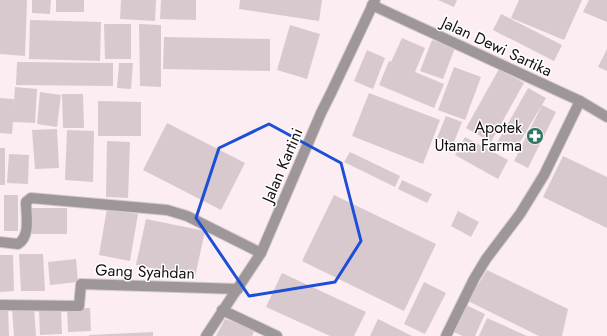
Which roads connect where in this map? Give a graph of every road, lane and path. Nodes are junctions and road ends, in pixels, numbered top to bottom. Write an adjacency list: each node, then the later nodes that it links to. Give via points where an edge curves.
1 (374, 2): 2 (street, Jalan Dewi Sartika); 5 (street, Jalan Kartini, via 321,113)
2 (580, 101): 3 (street, Jalan Dewi Sartika); 11 (street, via 544,175 520,214 486,259)
3 (607, 117)
4 (0, 242): 5 (street, via 18,244 24,239 26,202 31,198 38,198 167,210 187,216)
5 (260, 253): 6 (street, Jalan Kartini)
6 (238, 289): 7 (street, Gang Syahdan, via 81,284 79,306); 8 (street, Jalan Kartini)
7 (0, 305)
8 (222, 310): 9 (street, Jalan Kartini); 10 (street)
9 (206, 336)
10 (277, 336)
11 (446, 336)

